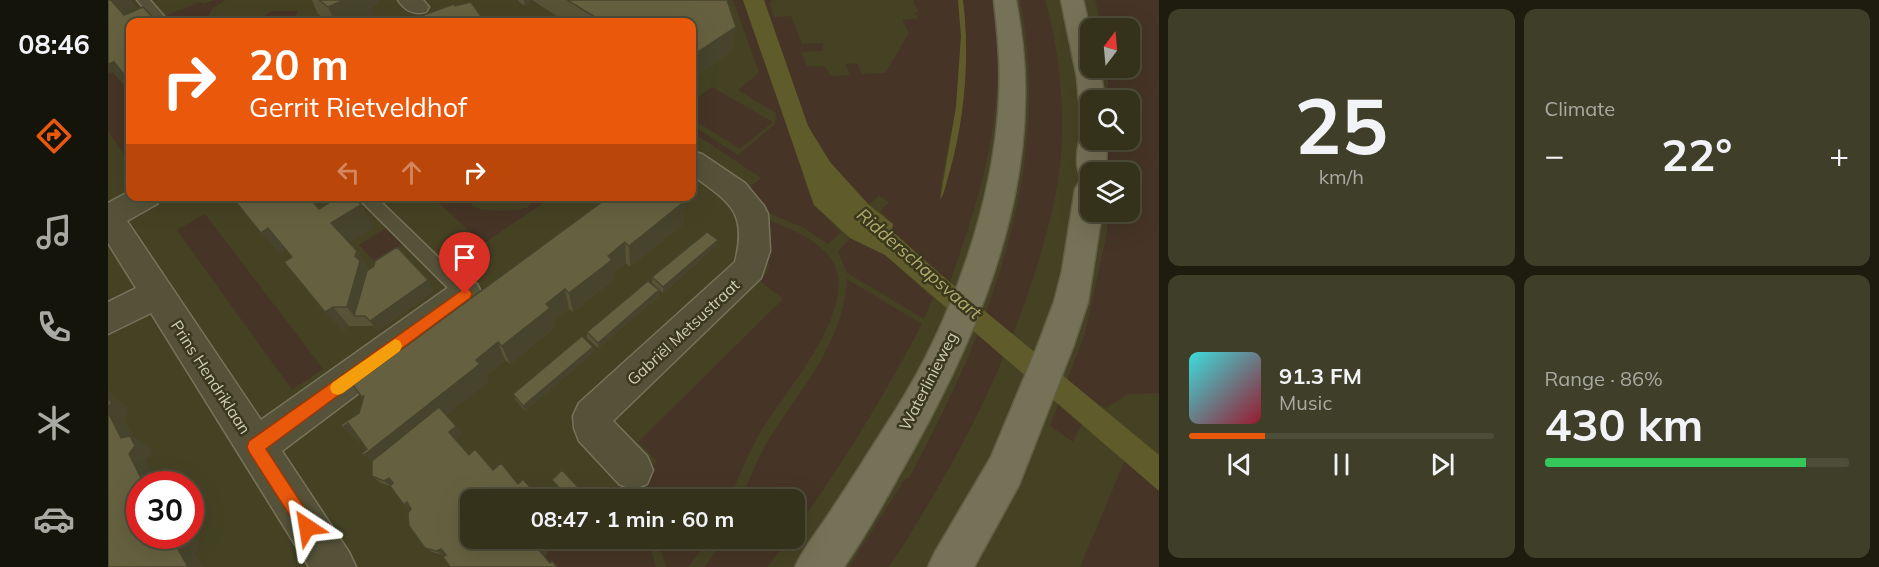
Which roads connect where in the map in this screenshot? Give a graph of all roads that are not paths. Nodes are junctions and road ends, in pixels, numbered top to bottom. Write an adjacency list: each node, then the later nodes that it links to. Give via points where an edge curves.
1 (143, 0): 4 (lane)
2 (1005, 0): 17 (main road, Waterlinieweg, via 1014,87 1005,166 979,270 922,401)
3 (1072, 0): 5 (main road)
4 (159, 18)
5 (1091, 90)
6 (696, 164): 15 (street, Gabriël Metsustraat, via 735,191 753,214 753,261 750,269 592,416 593,428)
7 (137, 201): 9 (street)
8 (369, 201): 12 (lane)
9 (108, 217): 11 (street, Prins Hendriklaan)
10 (1085, 222): 18 (main road, via 1071,302 1035,402 1005,471)
11 (157, 293): 13 (street); 14 (street, Prins Hendriklaan)
12 (465, 294): 14 (street)
13 (108, 319)
14 (255, 447): 16 (street, Prins Hendriklaan)
15 (633, 470)
16 (334, 567)
17 (818, 567)
18 (950, 567)

